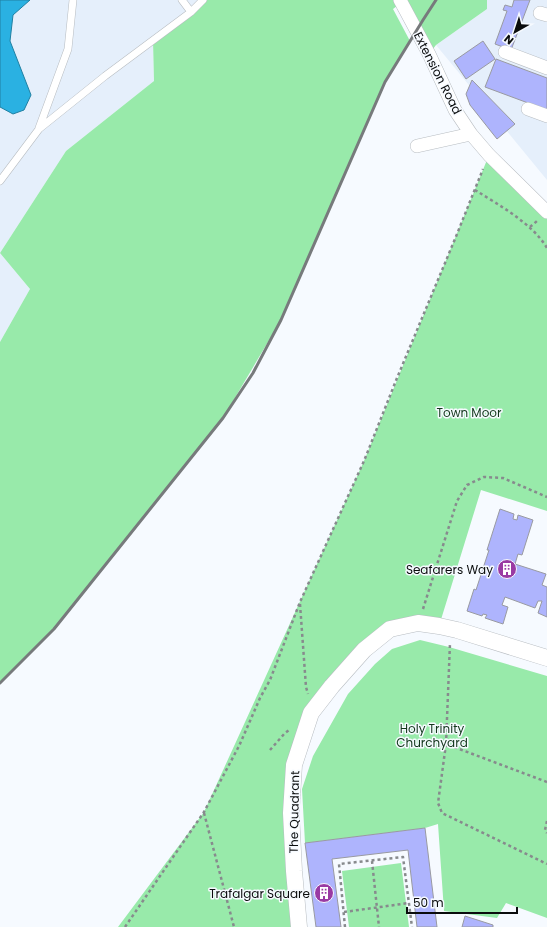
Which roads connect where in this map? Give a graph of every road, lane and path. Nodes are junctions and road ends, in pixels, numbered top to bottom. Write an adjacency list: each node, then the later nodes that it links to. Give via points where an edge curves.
1 (73, 0): 10 (lane, via 68,49)
2 (182, 0): 5 (lane)
3 (203, 0): 5 (lane)
4 (400, 0): 11 (street, Extension Road, via 455,110)
5 (191, 12): 10 (lane)
6 (505, 52): 7 (street)
7 (547, 68)
8 (528, 109): 9 (street)
9 (547, 116)
10 (38, 129): 14 (lane)
11 (471, 134): 12 (street); 13 (street, Extension Road)
12 (417, 146)
13 (489, 155): 15 (path); 16 (street, Extension Road)
14 (0, 181)
15 (475, 190): 17 (path, via 530,227); 19 (path, via 364,461)
16 (547, 212)
17 (547, 248)
18 (547, 497): 20 (path, via 503,478 484,477 467,485 457,501)
19 (300, 602): 23 (path, via 306,687); 26 (path, via 270,680)
20 (418, 623): 21 (street, The Quadrant); 23 (street, The Quadrant, via 390,629 364,650)
21 (451, 629): 22 (street, The Quadrant); 24 (path)
22 (547, 658)
23 (311, 713): 36 (street, The Quadrant, via 294,765 291,813)
24 (446, 744): 25 (path); 30 (path, via 438,803 442,812)
25 (547, 782)
26 (204, 812): 34 (path); 35 (path)
27 (547, 821): 28 (path)
28 (547, 833)
29 (372, 861): 31 (path, via 403,857); 32 (path); 33 (path, via 339,864)
30 (547, 864)
31 (409, 903): 32 (path); 39 (path)
32 (377, 907): 33 (path); 38 (path)
33 (344, 912): 37 (path)
34 (125, 927)
35 (234, 927)
36 (300, 927)
37 (345, 927)
38 (379, 927)
39 (412, 927)

